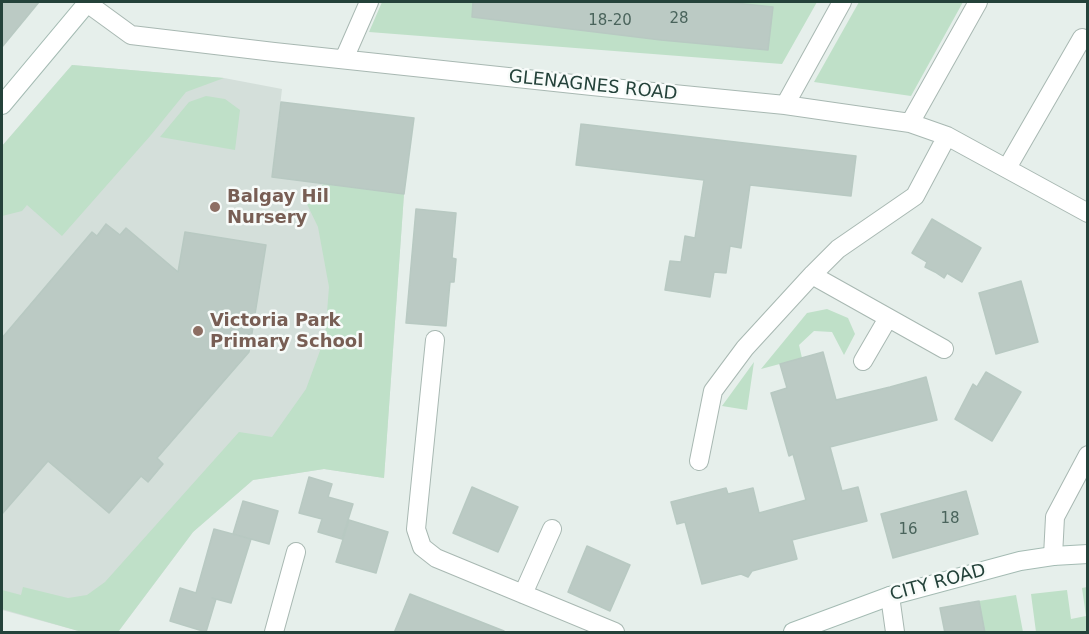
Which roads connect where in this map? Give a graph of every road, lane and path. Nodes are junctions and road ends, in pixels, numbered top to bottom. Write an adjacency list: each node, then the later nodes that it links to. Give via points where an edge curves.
1 (87, 2): 6 (street, GLENAGNES ROAD, via 131,35); 7 (street)
2 (369, 2): 6 (street)
3 (842, 2): 8 (street)
4 (978, 2): 9 (street)
5 (1088, 41): 11 (street, via 1082,38)
6 (344, 59): 8 (street, GLENAGNES ROAD)
7 (2, 105)
8 (785, 105): 9 (street, GLENAGNES ROAD)
9 (910, 123): 10 (street, GLENAGNES ROAD)
10 (947, 136): 11 (street, GLENAGNES ROAD); 13 (street, via 915,196 838,249)
11 (1007, 168): 12 (street, GLENAGNES ROAD)
12 (1088, 213)
13 (812, 275): 14 (street); 19 (street, via 745,348 713,391)
14 (888, 318): 16 (street); 17 (street)
15 (435, 340): 24 (street, via 416,529 422,547 436,558)
16 (944, 350)
17 (863, 361)
18 (1088, 455): 23 (street, via 1055,517)
19 (699, 460)
20 (552, 529): 24 (street)
21 (296, 552): 26 (street)
22 (1088, 554): 23 (street, CITY ROAD)
23 (1053, 556): 25 (street, CITY ROAD, via 1020,561)
24 (523, 594): 27 (street)
25 (890, 596): 28 (street, CITY ROAD); 29 (street)
26 (274, 633)
27 (615, 633)
28 (793, 633)
29 (895, 633)

